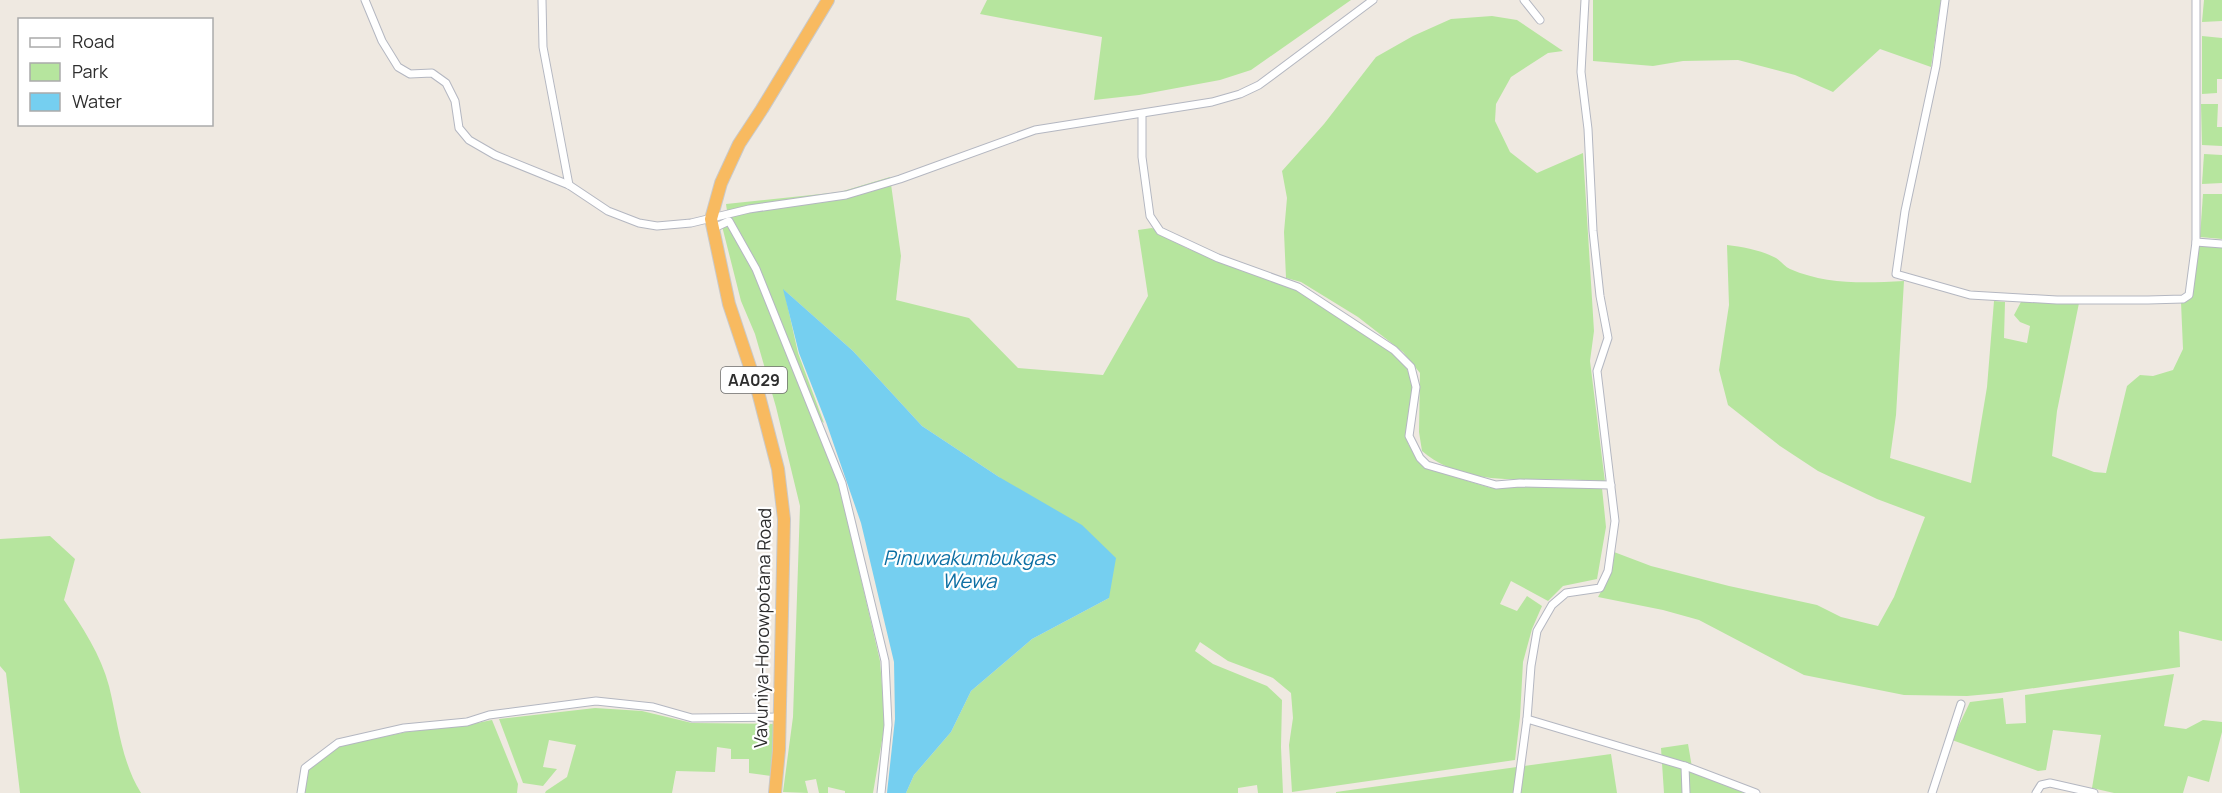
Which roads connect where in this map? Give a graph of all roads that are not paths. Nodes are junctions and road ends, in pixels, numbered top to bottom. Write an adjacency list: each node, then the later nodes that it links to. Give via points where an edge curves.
1 (365, 0): 11 (street, via 398,67 410,74 432,73 446,83 455,101 459,128 468,140)
2 (542, 0): 11 (street, via 543,47)
3 (828, 0): 12 (highway, Vavuniya-Horowpotana Road / AA029, via 739,144 721,183)
4 (1373, 0): 10 (street, via 1258,85 1240,94)
5 (1524, 0): 9 (street)
6 (1585, 0): 15 (street, via 1581,72 1594,242 1608,338 1597,371)
7 (1945, 0): 13 (street, via 1896,274 1970,295 2057,300 2183,298 2189,295)
8 (2196, 0): 13 (street)
9 (1540, 20)
10 (1142, 114): 12 (street, via 1035,130 846,195 749,209); 15 (street, via 1142,157 1150,216 1160,231 1218,258 1298,286 1394,350 1411,367 1416,387 1409,436 1427,465 1496,485)
11 (569, 185): 12 (street, via 608,211 639,223)
12 (711, 224): 17 (highway, Vavuniya-Horowpotana Road / AA029, via 729,304 778,469 784,519); 22 (street, via 729,221 756,268 842,483 885,661 888,725)
13 (2196, 242): 14 (street)
14 (2222, 244)
15 (1611, 485): 18 (street, via 1615,521 1608,571 1600,588 1566,593 1552,605 1537,631)
16 (1961, 704): 26 (street)
17 (779, 717): 20 (street, via 692,718 653,707 596,701 404,728 338,743 305,768); 21 (highway, Vavuniya-Horowpotana Road / AA029)
18 (1527, 719): 19 (street); 23 (street)
19 (1685, 766): 24 (street); 25 (street)
20 (301, 793)
21 (775, 793)
22 (881, 793)
23 (1517, 793)
24 (1686, 793)
25 (1756, 793)
26 (1932, 793)
27 (2036, 793): 28 (street, via 2041,785 2050,783)
28 (2094, 793)

